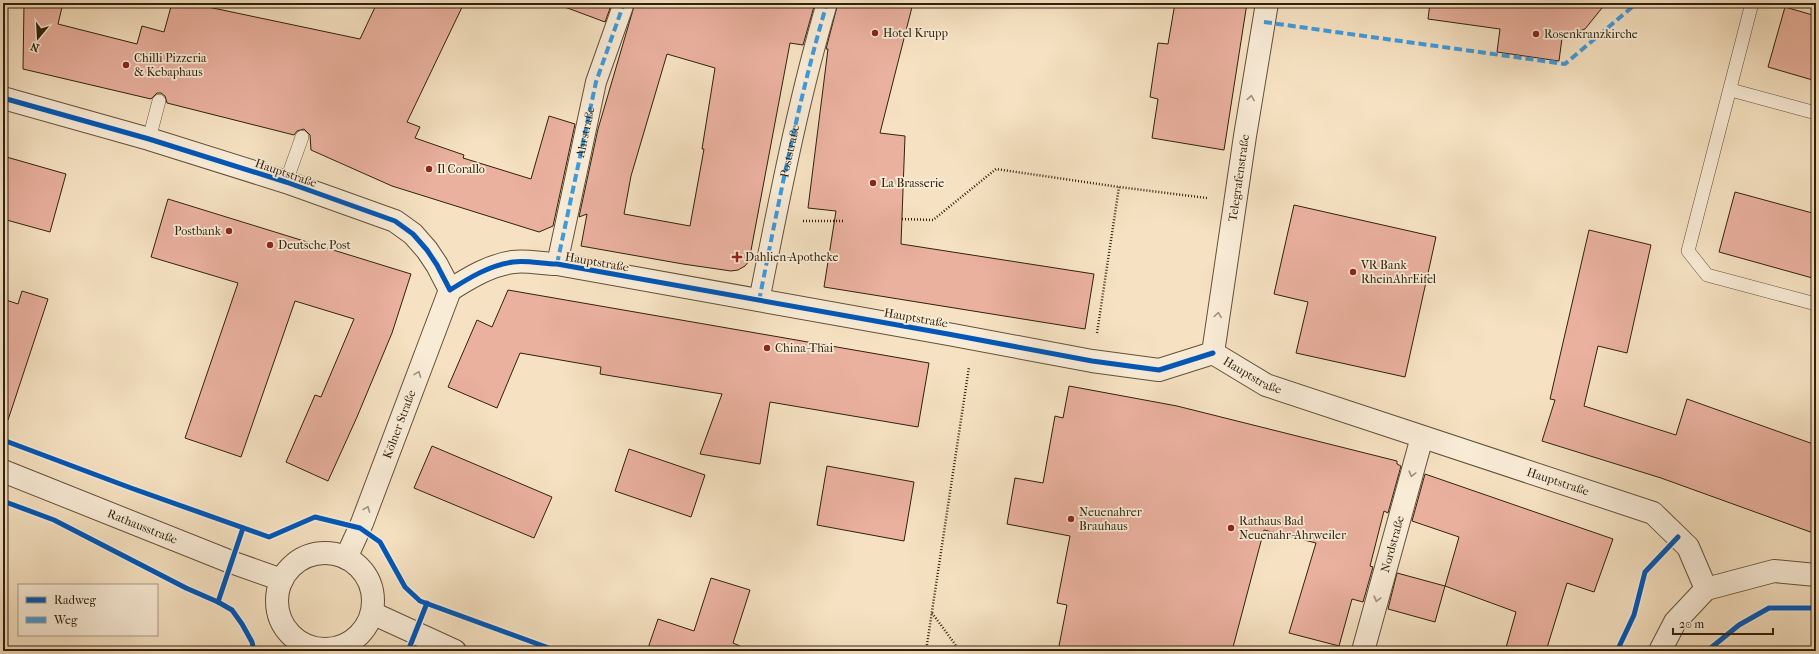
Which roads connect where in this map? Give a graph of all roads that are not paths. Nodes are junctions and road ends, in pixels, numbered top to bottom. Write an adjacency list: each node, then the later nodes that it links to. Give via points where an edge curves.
1 (624, 3): 12 (street, Ahrstraße, via 596,82)
2 (827, 3): 14 (street, Poststraße, via 813,50)
3 (1267, 3): 16 (street, Telegrafenstraße, one-way to 3)
4 (1752, 3): 5 (lane)
5 (1731, 90): 8 (lane); 15 (lane, via 1688,251 1707,275)
6 (3, 98): 10 (street, Hauptstraße)
7 (159, 101): 10 (lane)
8 (1816, 113)
9 (302, 137): 11 (lane)
10 (150, 139): 11 (street, Hauptstraße)
11 (286, 182): 13 (street, Hauptstraße, via 395,221 413,234 427,250 438,265)
12 (557, 264): 13 (street, Hauptstraße, via 513,262 472,276); 14 (street, Hauptstraße)
13 (450, 290): 19 (street, Kölner Straße, one-way to 13, via 360,528)
14 (758, 301): 16 (street, Hauptstraße, via 1092,361 1159,370)
15 (1816, 304)
16 (1213, 353): 17 (street, Hauptstraße, via 1266,385)
17 (1422, 436): 22 (street, Hauptstraße, via 1653,513 1688,547); 26 (street, Nordstraße, one-way to 26)
18 (3, 471): 21 (street, Rathausstraße)
19 (346, 558): 21 (street, via 326,553 306,557 290,569); 23 (street, via 366,575 371,587)
20 (1816, 575): 22 (street, via 1774,571)
21 (282, 580): 24 (street, via 278,593 278,609 283,624)
22 (1706, 589): 27 (street, via 1675,622)
23 (372, 613): 24 (street, via 358,636 347,644 334,648); 25 (street)
24 (307, 648)
25 (454, 651)
26 (1363, 651)
27 (1660, 651)

